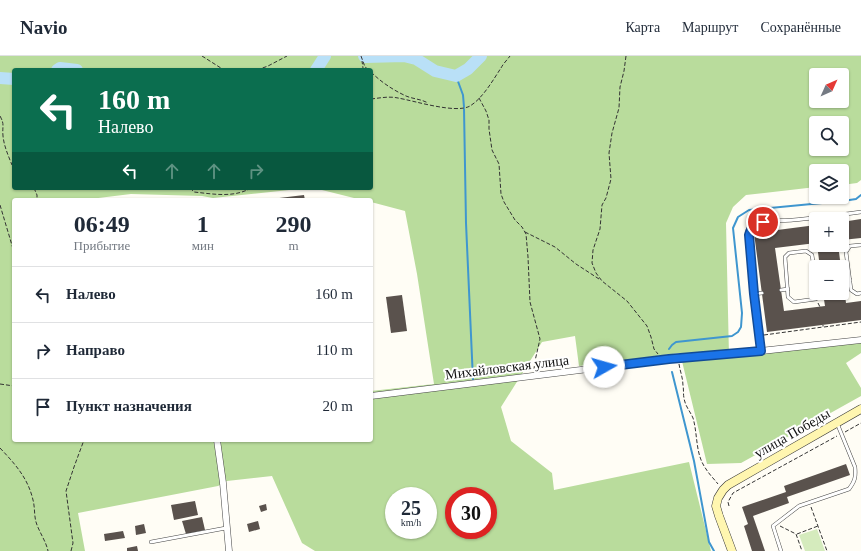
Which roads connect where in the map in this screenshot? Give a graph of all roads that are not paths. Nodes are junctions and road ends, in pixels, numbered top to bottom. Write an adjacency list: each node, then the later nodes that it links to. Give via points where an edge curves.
1 (861, 212): 9 (lane, via 763,222 754,226 749,235)
2 (861, 245): 4 (lane, via 850,246 846,252)
3 (813, 260): 5 (lane, via 812,255 806,251 789,253 785,257)
4 (850, 280): 8 (lane, via 851,290 857,294)
5 (788, 289): 6 (lane); 10 (lane, via 788,297 794,302)
6 (781, 290)
7 (762, 292): 9 (lane)
8 (861, 293)
9 (754, 294): 12 (lane)
10 (809, 300)
11 (861, 340): 12 (street, Михайловская улица)
12 (761, 351): 13 (street, Михайловская улица, via 677,358)
13 (373, 396)
14 (861, 409): 15 (main road, улица Победы)
15 (837, 423): 18 (lane); 22 (main road, улица Победы, via 736,480 723,490 716,506)
16 (217, 442): 19 (street)
17 (861, 465): 18 (lane)
18 (855, 467): 23 (lane, via 854,483 848,489 799,506 773,526)
19 (226, 528): 20 (lane); 21 (street)
20 (151, 542)
21 (229, 551)
22 (732, 551)
23 (781, 551)

